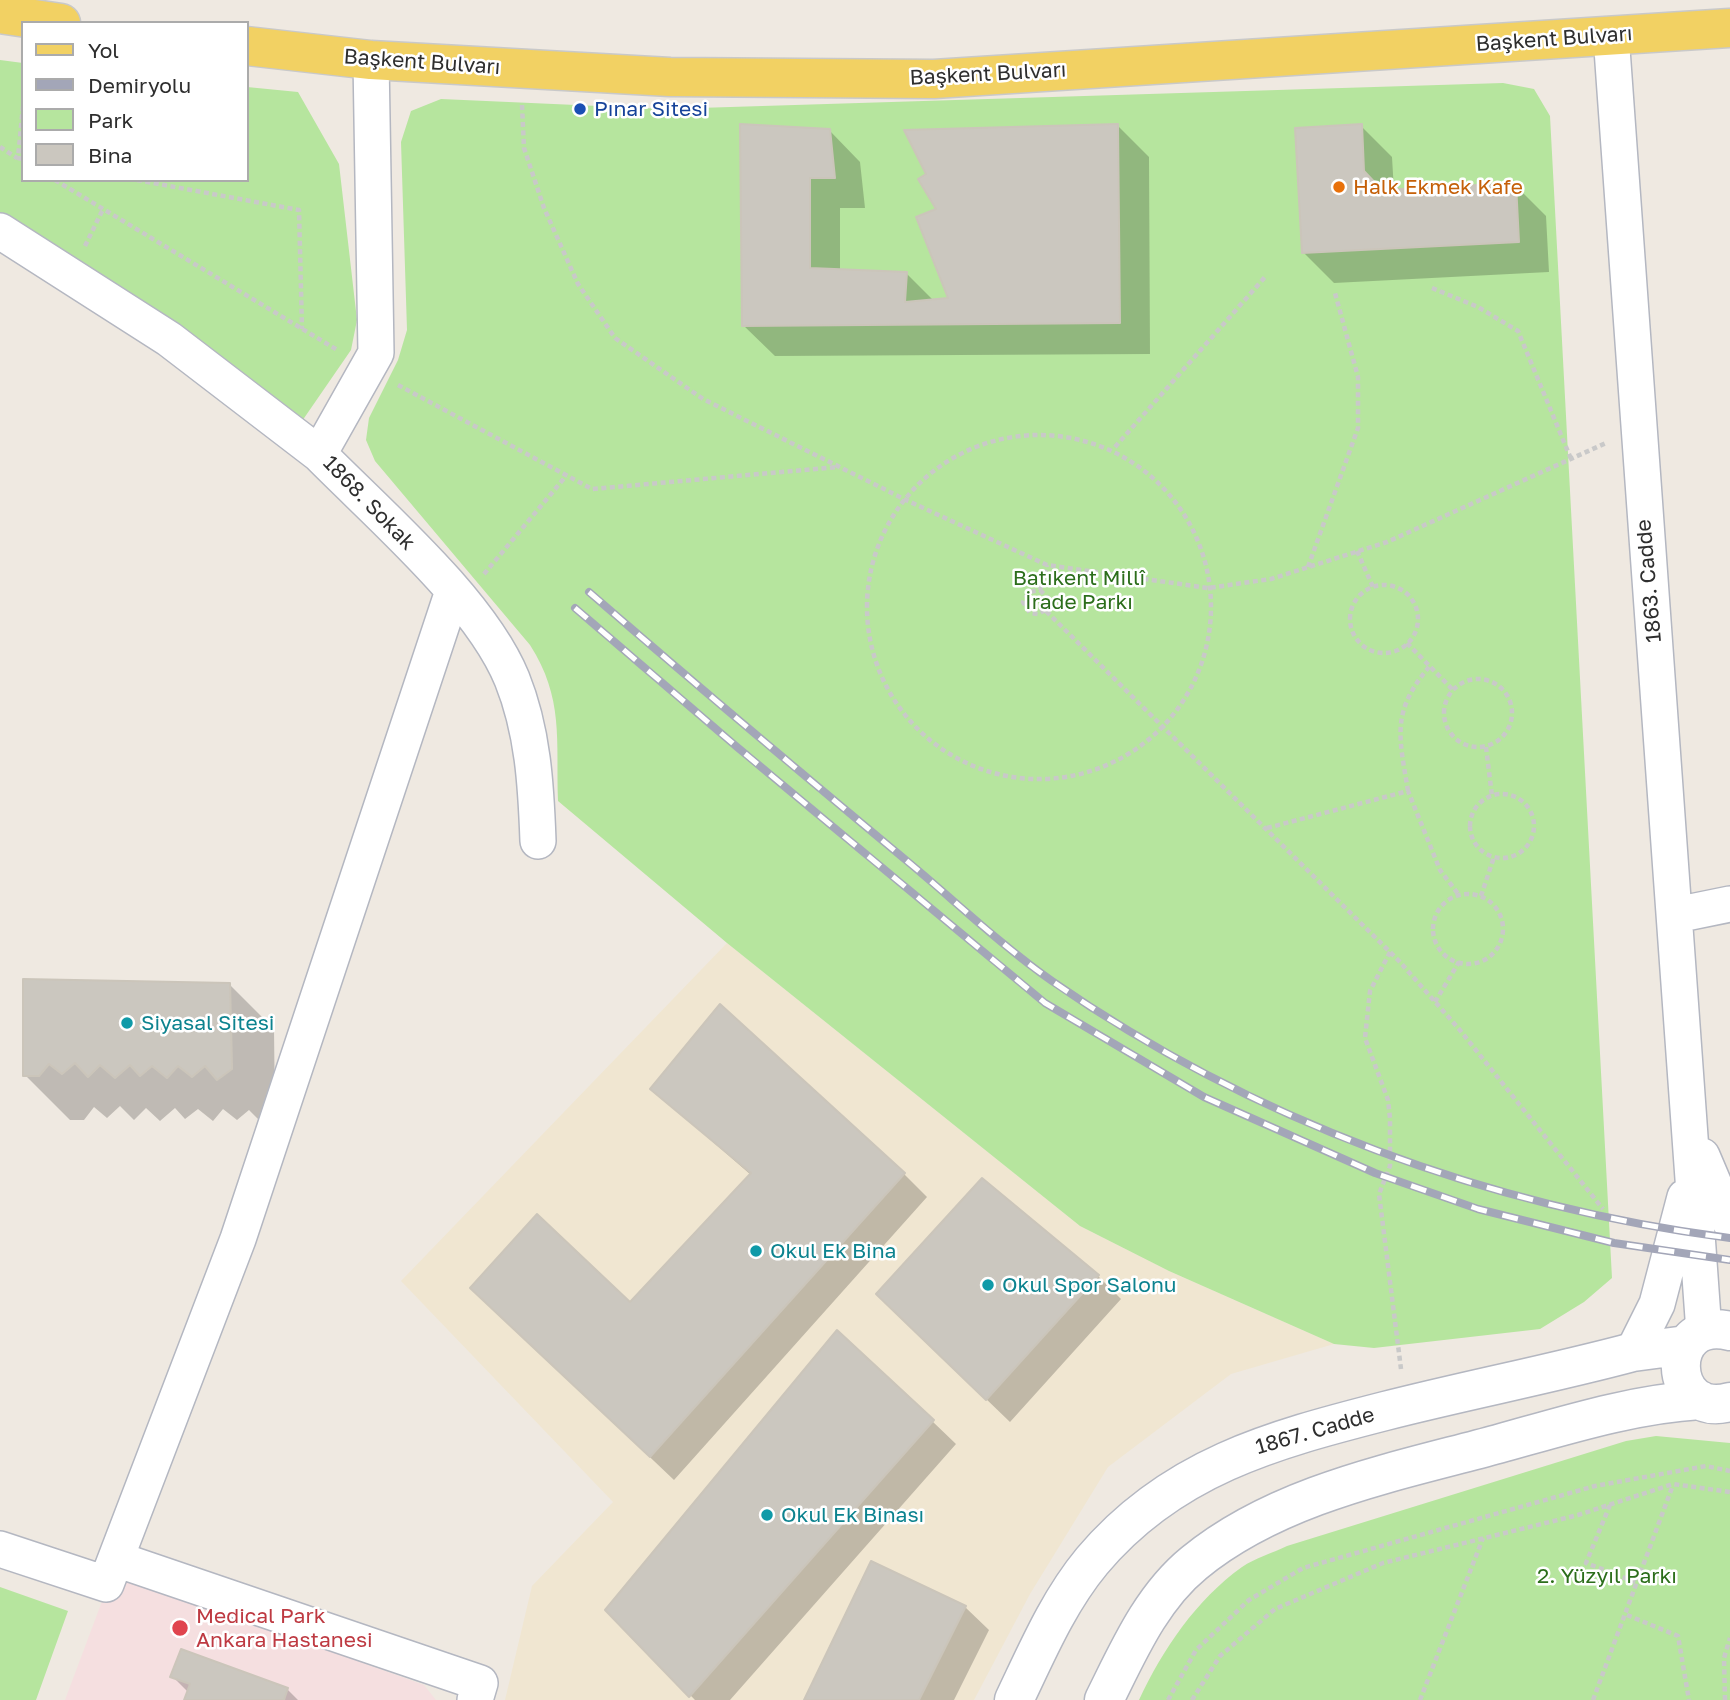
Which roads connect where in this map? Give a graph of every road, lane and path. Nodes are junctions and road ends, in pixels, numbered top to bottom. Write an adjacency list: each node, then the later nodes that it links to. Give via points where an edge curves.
1 (0, 14): 2 (main road)
2 (47, 21)
3 (1730, 28): 4 (main road, Başkent Bulvarı)
4 (1611, 35): 7 (main road, Başkent Bulvarı, via 934,79 670,77); 18 (street, 1863. Cadde)
5 (248, 46): 6 (main road, Başkent Bulvarı)
6 (371, 60): 7 (main road, Başkent Bulvarı); 17 (street, 1868. Sokak, via 377,336 376,353)
7 (520, 69): 22 (path, via 524,148 544,208 578,284 615,338 702,399)
8 (0, 147): 9 (path)
9 (21, 159)
10 (58, 182): 16 (path)
11 (148, 182): 16 (path, via 299,210)
12 (0, 231): 20 (street, via 169,340)
13 (1265, 277): 19 (path)
14 (1432, 288): 21 (path, via 1478,307 1518,331)
15 (1335, 293): 27 (path, via 1358,377 1358,428)
16 (302, 329): 17 (path)
17 (368, 369): 20 (street, 1868. Sokak); 23 (path)
18 (1637, 428): 21 (path); 46 (street, 1863. Cadde)
19 (1115, 447): 24 (path, via 1093,438 1038,435 981,445 930,473); 28 (path, via 1148,469 1183,509 1205,559)
20 (319, 454): 31 (street, 1868. Sokak)
21 (1571, 459): 25 (path, via 1387,542)
22 (840, 467): 23 (path, via 592,489); 24 (path)
23 (566, 475): 31 (path)
24 (906, 500): 26 (path); 36 (path, via 891,517 869,571 866,629 883,685 918,732 966,764 1023,779 1081,775 1132,753)
25 (1357, 551): 27 (path); 29 (path)
26 (1047, 565): 28 (path); 30 (path)
27 (1308, 567): 28 (path, via 1271,579)
28 (1208, 587): 36 (path, via 1212,614 1200,668)
29 (1373, 587): 33 (path, via 1394,586 1411,599 1418,619); 33 (path, via 1363,592 1351,610 1352,633 1368,650 1380,653)
30 (1040, 590): 32 (path, via 1048,598); 32 (path, via 1026,594 1024,606 1034,614)
31 (457, 596): 41 (street, 1868. Sokak, via 487,633 512,678 535,765); 63 (street, via 238,1239)
32 (1045, 610): 36 (path)
33 (1407, 643): 34 (path)
34 (1429, 667): 35 (path); 38 (path, via 1412,687 1399,717)
35 (1453, 690): 37 (path, via 1444,710 1449,730 1465,745); 37 (path, via 1474,679 1485,680 1505,693 1512,714 1510,726 1496,743)
36 (1163, 725): 40 (path)
37 (1486, 747): 39 (path)
38 (1408, 791): 40 (path); 43 (path, via 1440,870)
39 (1492, 796): 42 (path, via 1475,808 1470,828 1477,846); 42 (path, via 1503,794 1523,802 1534,821 1530,842 1522,850)
40 (1267, 828): 47 (path)
41 (538, 841)
42 (1494, 857): 44 (path)
43 (1458, 895): 44 (path); 48 (path, via 1440,908 1433,929 1440,949)
44 (1481, 896): 48 (path, via 1499,911 1504,934 1492,955 1471,964)
45 (1730, 904): 46 (street)
46 (1676, 915): 50 (street, 1863. Cadde)
47 (1390, 952): 49 (path); 56 (path, via 1370,991 1365,1038 1391,1118 1390,1166 1379,1194)
48 (1458, 962): 49 (path)
49 (1435, 1002): 51 (path)
50 (1690, 1127): 52 (street); 53 (street); 54 (street, via 1684,1209 1657,1304)
51 (1603, 1209)
52 (1730, 1222)
53 (1706, 1336): 54 (street, 1867. Cadde); 55 (street, via 1679,1370 1683,1383)
54 (1633, 1352): 56 (street, 1867. Cadde)
55 (1715, 1401): 69 (street, via 1656,1405 1556,1428 1306,1501 1238,1532 1192,1564 1158,1600)
56 (1405, 1406): 68 (street, 1867. Cadde, via 1285,1436 1199,1473 1165,1497 1093,1560 1055,1616)
57 (1730, 1471): 70 (path, via 1706,1466 1595,1486 1303,1568 1249,1600 1196,1650)
58 (1673, 1484): 59 (path); 60 (path); 64 (path)
59 (1730, 1492)
60 (1610, 1505): 61 (path); 64 (path, via 1586,1563)
61 (1483, 1538): 71 (path, via 1382,1563 1275,1608 1220,1656); 72 (path)
62 (0, 1549): 63 (street, via 106,1584)
63 (116, 1559): 67 (street, via 480,1683)
64 (1638, 1583): 65 (path)
65 (1627, 1615): 73 (path); 74 (path, via 1678,1636)
66 (1730, 1638): 75 (path, via 1724,1658)
67 (475, 1700)
68 (1014, 1700)
69 (1104, 1700)
70 (1168, 1700)
71 (1192, 1700)
72 (1420, 1700)
73 (1593, 1700)
74 (1689, 1700)
75 (1725, 1700)

